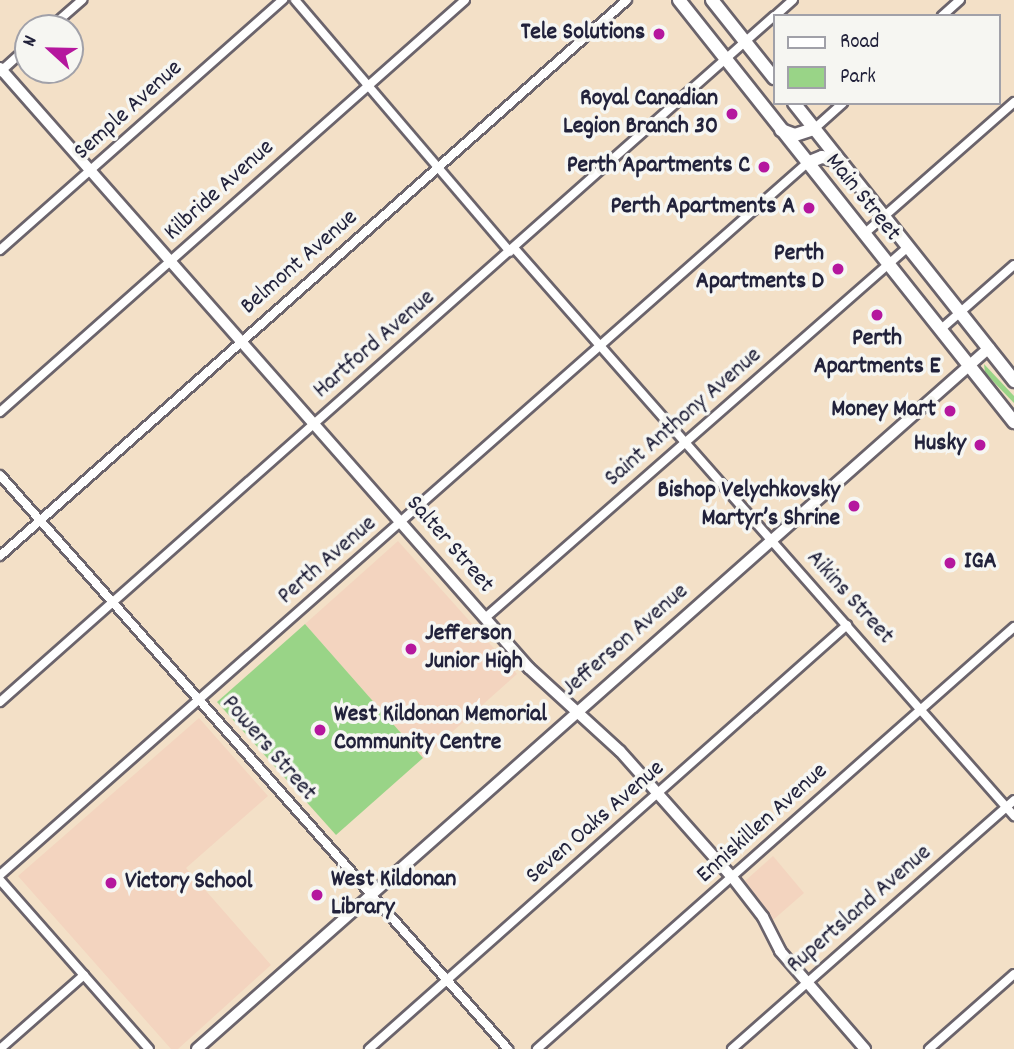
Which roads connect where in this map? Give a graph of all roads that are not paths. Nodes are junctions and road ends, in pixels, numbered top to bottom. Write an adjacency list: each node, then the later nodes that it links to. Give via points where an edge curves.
1 (82, 0): 10 (street)
2 (283, 0): 27 (street, Semple Avenue)
3 (295, 0): 18 (street, Aikins Street)
4 (465, 0): 18 (street, Kilbride Avenue)
5 (627, 0): 26 (street, Belmont Avenue)
6 (679, 0): 15 (main road, Main Street)
7 (712, 0): 14 (main road)
8 (793, 0): 11 (street, Hartford Avenue)
9 (960, 0): 12 (street)
10 (66, 14)
11 (777, 14)
12 (944, 14)
13 (772, 19): 14 (street, Hartford Avenue)
14 (745, 42): 15 (street, Hartford Avenue); 17 (main road)
15 (727, 60): 23 (main road, Main Street); 32 (street, Hartford Avenue)
16 (1, 70): 27 (main road, Salter Street)
17 (772, 76)
18 (368, 85): 26 (street, Aikins Street); 33 (street, Kilbride Avenue)
19 (1014, 102): 28 (street)
20 (796, 105): 22 (main road, Main Street)
21 (841, 105): 22 (street)
22 (814, 128): 23 (main road, via 795,135); 24 (main road, Main Street)
23 (781, 130): 25 (main road, Main Street)
24 (840, 161): 25 (main road, via 822,157); 28 (main road, Main Street)
25 (807, 163): 29 (main road, Main Street); 39 (street, Perth Avenue)
26 (438, 168): 32 (street, Aikins Street); 38 (street, Belmont Avenue)
27 (91, 170): 31 (street, Semple Avenue); 33 (main road, Salter Street)
28 (884, 218): 29 (street); 30 (main road, Main Street)
29 (864, 234): 34 (main road, Main Street)
30 (908, 247): 34 (street, Saint Anthony Avenue); 36 (main road, Main Street)
31 (0, 250)
32 (512, 250): 39 (street, Aikins Street); 45 (street, Hartford Avenue)
33 (170, 261): 38 (main road, Salter Street); 43 (street, Kilbride Avenue)
34 (888, 264): 37 (main road, Main Street); 46 (street, Saint Anthony Avenue)
35 (1014, 265): 36 (street)
36 (960, 312): 37 (street); 40 (main road, Main Street)
37 (940, 330): 41 (main road, Main Street)
38 (240, 340): 45 (main road, Salter Street); 48 (street, Belmont Avenue)
39 (601, 346): 46 (street, Aikins Street); 49 (street, Perth Avenue)
40 (989, 348): 41 (main road, Jefferson Avenue); 42 (main road, Main Street)
41 (969, 367): 44 (main road, Main Street); 50 (main road, Jefferson Avenue)
42 (1014, 381)
43 (0, 412)
44 (1014, 422)
45 (314, 425): 49 (main road, Salter Street); 52 (street, Hartford Avenue)
46 (687, 442): 50 (street, Aikins Street); 53 (street, Saint Anthony Avenue)
47 (0, 475): 48 (street, Powers Street)
48 (40, 520): 51 (street, Belmont Avenue); 52 (street, Powers Street)
49 (401, 522): 53 (main road, Salter Street); 56 (street, Perth Avenue)
50 (772, 541): 54 (street, Aikins Street); 59 (main road, Jefferson Avenue)
51 (0, 556)
52 (112, 602): 56 (street, Powers Street); 57 (street, Hartford Avenue)
53 (485, 618): 59 (main road, Salter Street)
54 (847, 625): 58 (street, Aikins Street); 60 (street, Seven Oaks Avenue)
55 (1014, 627): 58 (street, Enniskillen Avenue)
56 (199, 700): 64 (street, Perth Avenue); 66 (street, Powers Street)
57 (0, 702)
58 (921, 709): 62 (street, Aikins Street); 65 (street, Enniskillen Avenue)
59 (575, 713): 60 (main road, Salter Street, via 620,751); 66 (main road, Jefferson Avenue)
60 (658, 794): 65 (main road, Salter Street); 69 (street, Seven Oaks Avenue)
61 (1014, 800): 62 (street, Rupertsland Avenue)
62 (1006, 807): 63 (street, Aikins Street); 70 (street, Rupertsland Avenue)
63 (1014, 816)
64 (0, 877): 68 (street)
65 (732, 877): 70 (main road, Salter Street); 76 (street, Enniskillen Avenue)
66 (371, 895): 69 (street, Powers Street); 73 (main road, Jefferson Avenue)
67 (1014, 974): 79 (street)
68 (84, 975): 71 (street); 72 (street)
69 (447, 980): 74 (street, Seven Oaks Avenue); 75 (street, Powers Street)
70 (806, 983): 77 (street, Rupertsland Avenue); 78 (main road, Salter Street)
71 (0, 1049)
72 (149, 1049)
73 (197, 1049)
74 (369, 1049)
75 (508, 1049)
76 (537, 1049)
77 (732, 1049)
78 (865, 1049)
79 (929, 1049)

